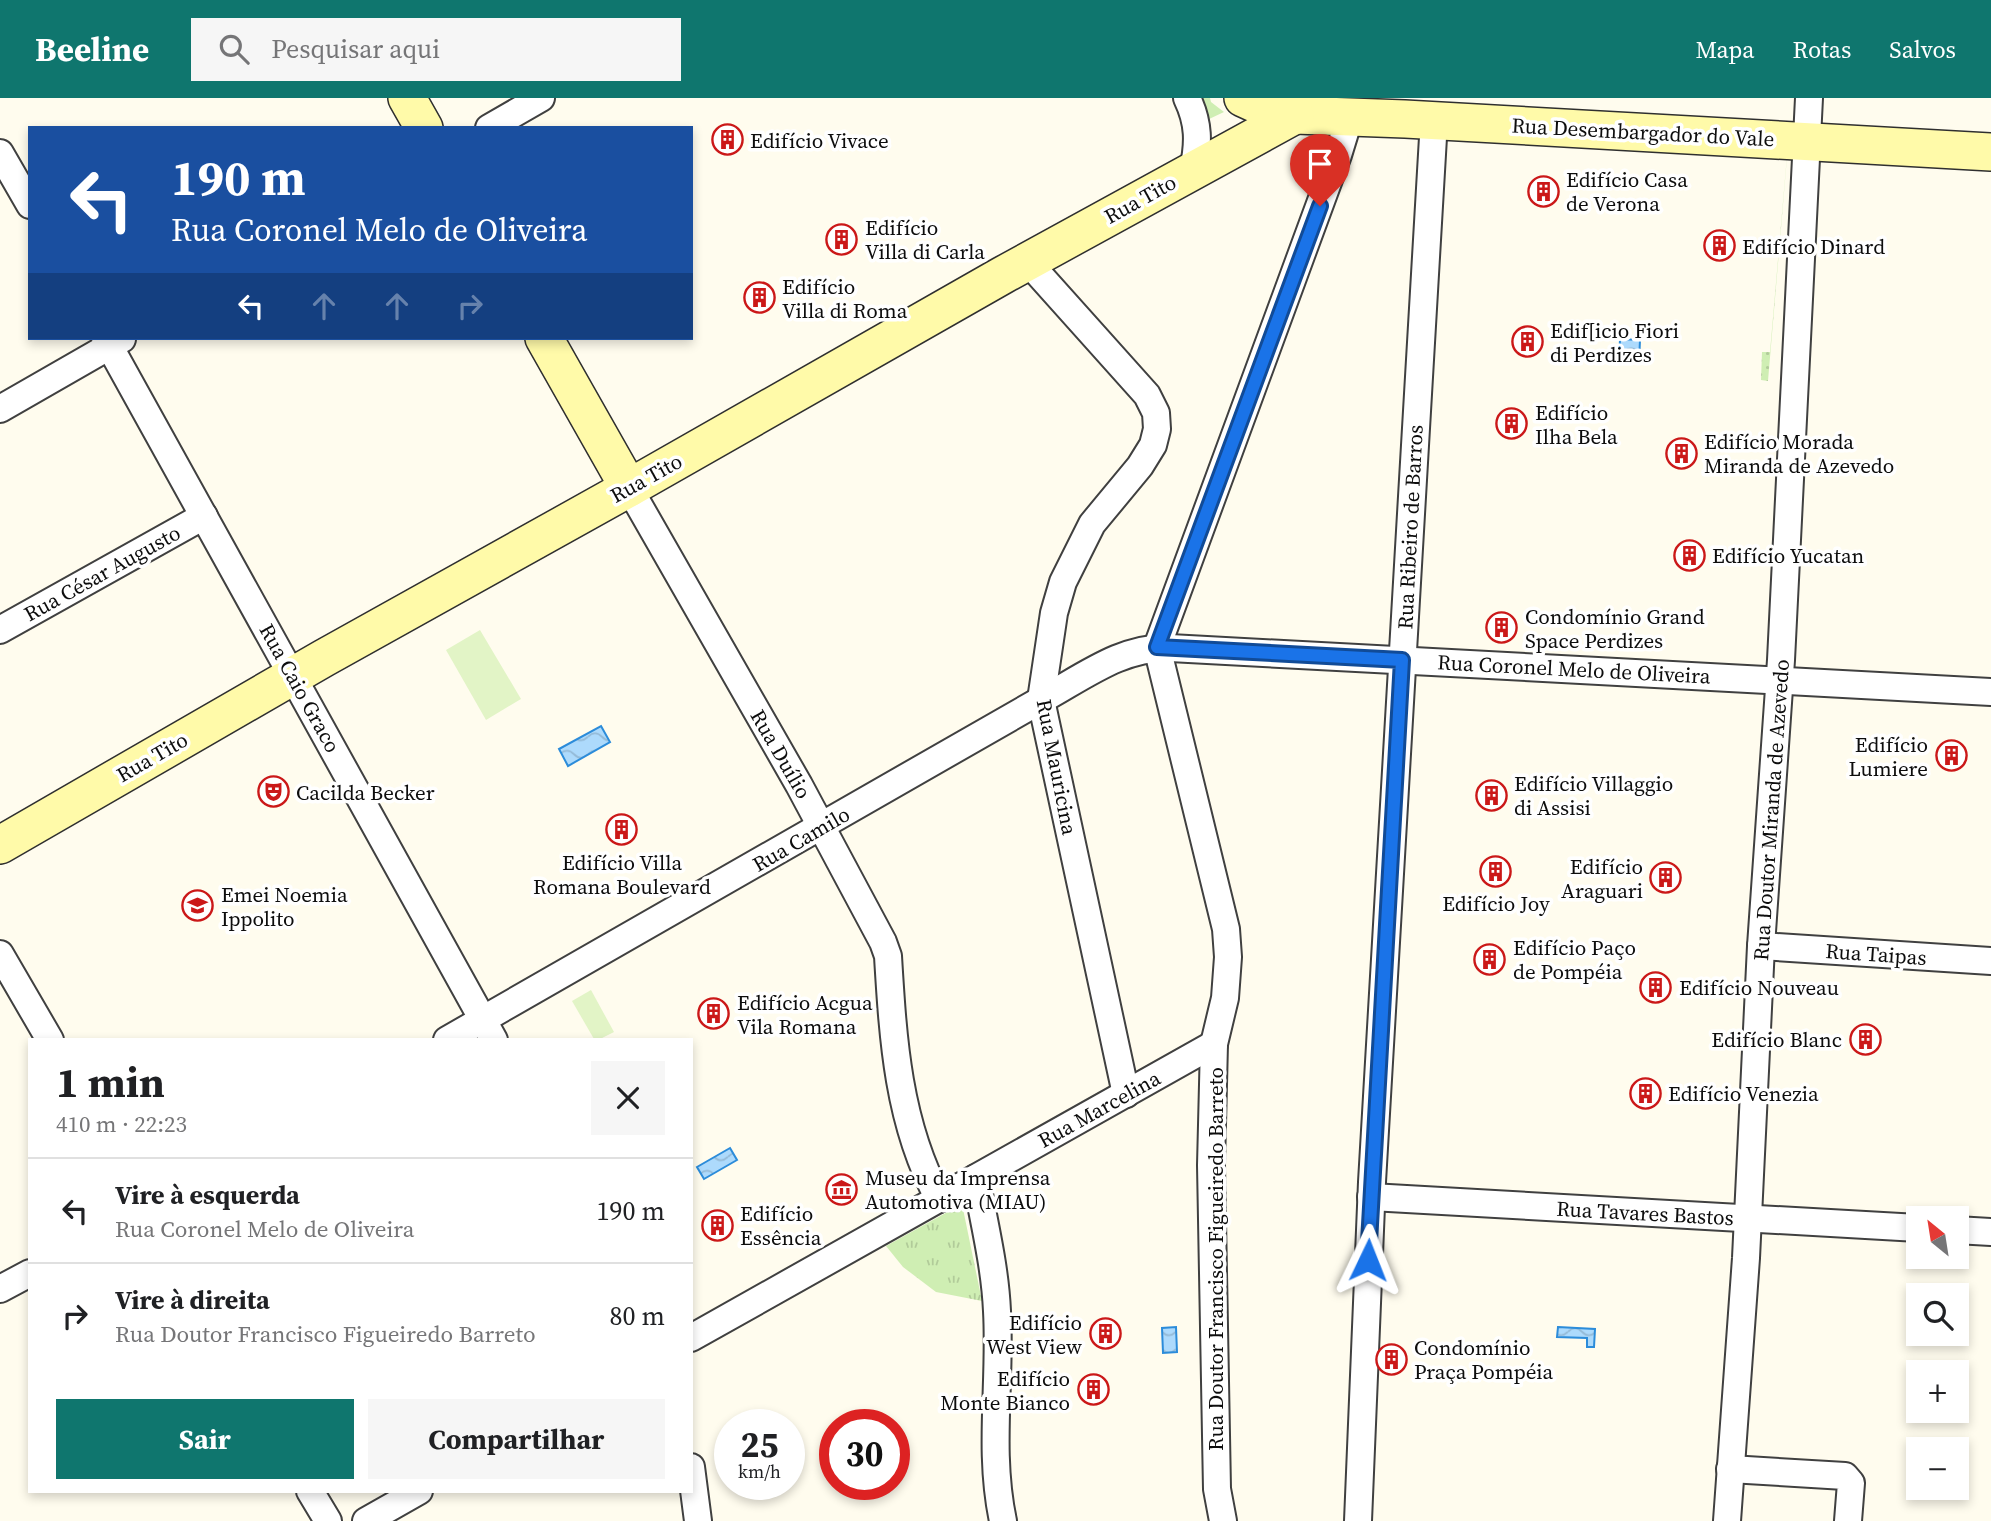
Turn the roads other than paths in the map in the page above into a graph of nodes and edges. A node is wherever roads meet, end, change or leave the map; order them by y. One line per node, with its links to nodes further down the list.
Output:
1 (407, 98): 9 (main road)
2 (541, 98): 10 (street)
3 (1186, 98): 14 (street)
4 (1243, 98): 6 (main road, Rua Desembargador do Vale)
5 (1809, 98): 11 (street, Rua Doutor Miranda de Azevedo)
6 (1294, 115): 7 (main road, Rua Desembargador do Vale); 14 (main road, Rua Tito)
7 (1350, 116): 8 (main road, Rua Desembargador do Vale); 23 (street)
8 (1434, 120): 11 (main road, Rua Desembargador do Vale); 24 (street, Rua Ribeiro de Barros)
9 (423, 126)
10 (492, 126)
11 (1806, 142): 12 (main road, Rua Desembargador do Vale); 26 (street, Rua Doutor Miranda de Azevedo)
12 (1991, 152)
13 (0, 153): 15 (street)
14 (1193, 170): 16 (main road, Rua Tito)
15 (28, 202)
16 (1027, 261): 20 (main road, Rua Tito); 28 (street, Rua Mauricina)
17 (545, 340): 20 (main road, Rua Duílio)
18 (113, 341): 19 (street); 21 (street, Rua Caio Graco)
19 (0, 409)
20 (629, 488): 25 (main road, Rua Tito); 29 (street, Rua Duílio)
21 (204, 516): 22 (street, Rua César Augusto); 25 (street, Rua Caio Graco)
22 (0, 630)
23 (1157, 647): 24 (street, Rua Coronel Melo de Oliveira); 28 (street, Rua Camilo); 37 (street, Rua Doutor Francisco Figueiredo Barreto)
24 (1402, 660): 26 (street, Rua Coronel Melo de Oliveira); 40 (street, Rua Ribeiro de Barros)
25 (293, 676): 30 (main road, Rua Tito); 34 (street, Rua Caio Graco)
26 (1779, 681): 27 (street, Rua Coronel Melo de Oliveira); 31 (street, Rua Doutor Miranda de Azevedo)
27 (1991, 692)
28 (1041, 700): 29 (street, Rua Camilo); 38 (street, Rua Mauricina)
29 (821, 828): 34 (street, Rua Camilo); 41 (street, Rua Duílio)
30 (0, 845)
31 (1761, 946): 33 (street, Rua Taipas); 42 (street, Rua Doutor Miranda de Azevedo)
32 (0, 954): 35 (street)
33 (1991, 961)
34 (488, 1030): 36 (street, Rua Camilo)
35 (49, 1038)
36 (455, 1038)
37 (1214, 1044): 38 (street, Rua Marcelina); 57 (street, Rua Doutor Francisco Figueiredo Barreto)
38 (1126, 1094): 39 (street, Rua Marcelina)
39 (976, 1178): 41 (street, Rua Marcelina); 56 (street)
40 (1371, 1197): 42 (street, Rua Tavares Bastos); 58 (street, Rua Ribeiro de Barros)
41 (939, 1199): 48 (street, Rua Marcelina)
42 (1748, 1219): 43 (street, Rua Tavares Bastos); 49 (street, Rua Doutor Miranda de Azevedo)
43 (1906, 1227)
44 (1969, 1231): 45 (street)
45 (1991, 1233)
46 (28, 1274): 47 (street)
47 (0, 1289)
48 (693, 1337)
49 (1730, 1469): 59 (street, Rua Doutor Miranda de Azevedo); 60 (street)
50 (693, 1482): 55 (street)
51 (311, 1493): 53 (street)
52 (415, 1493): 54 (street)
53 (328, 1521)
54 (366, 1521)
55 (698, 1521)
56 (1003, 1521)
57 (1223, 1521)
58 (1358, 1521)
59 (1727, 1521)
60 (1848, 1521)

